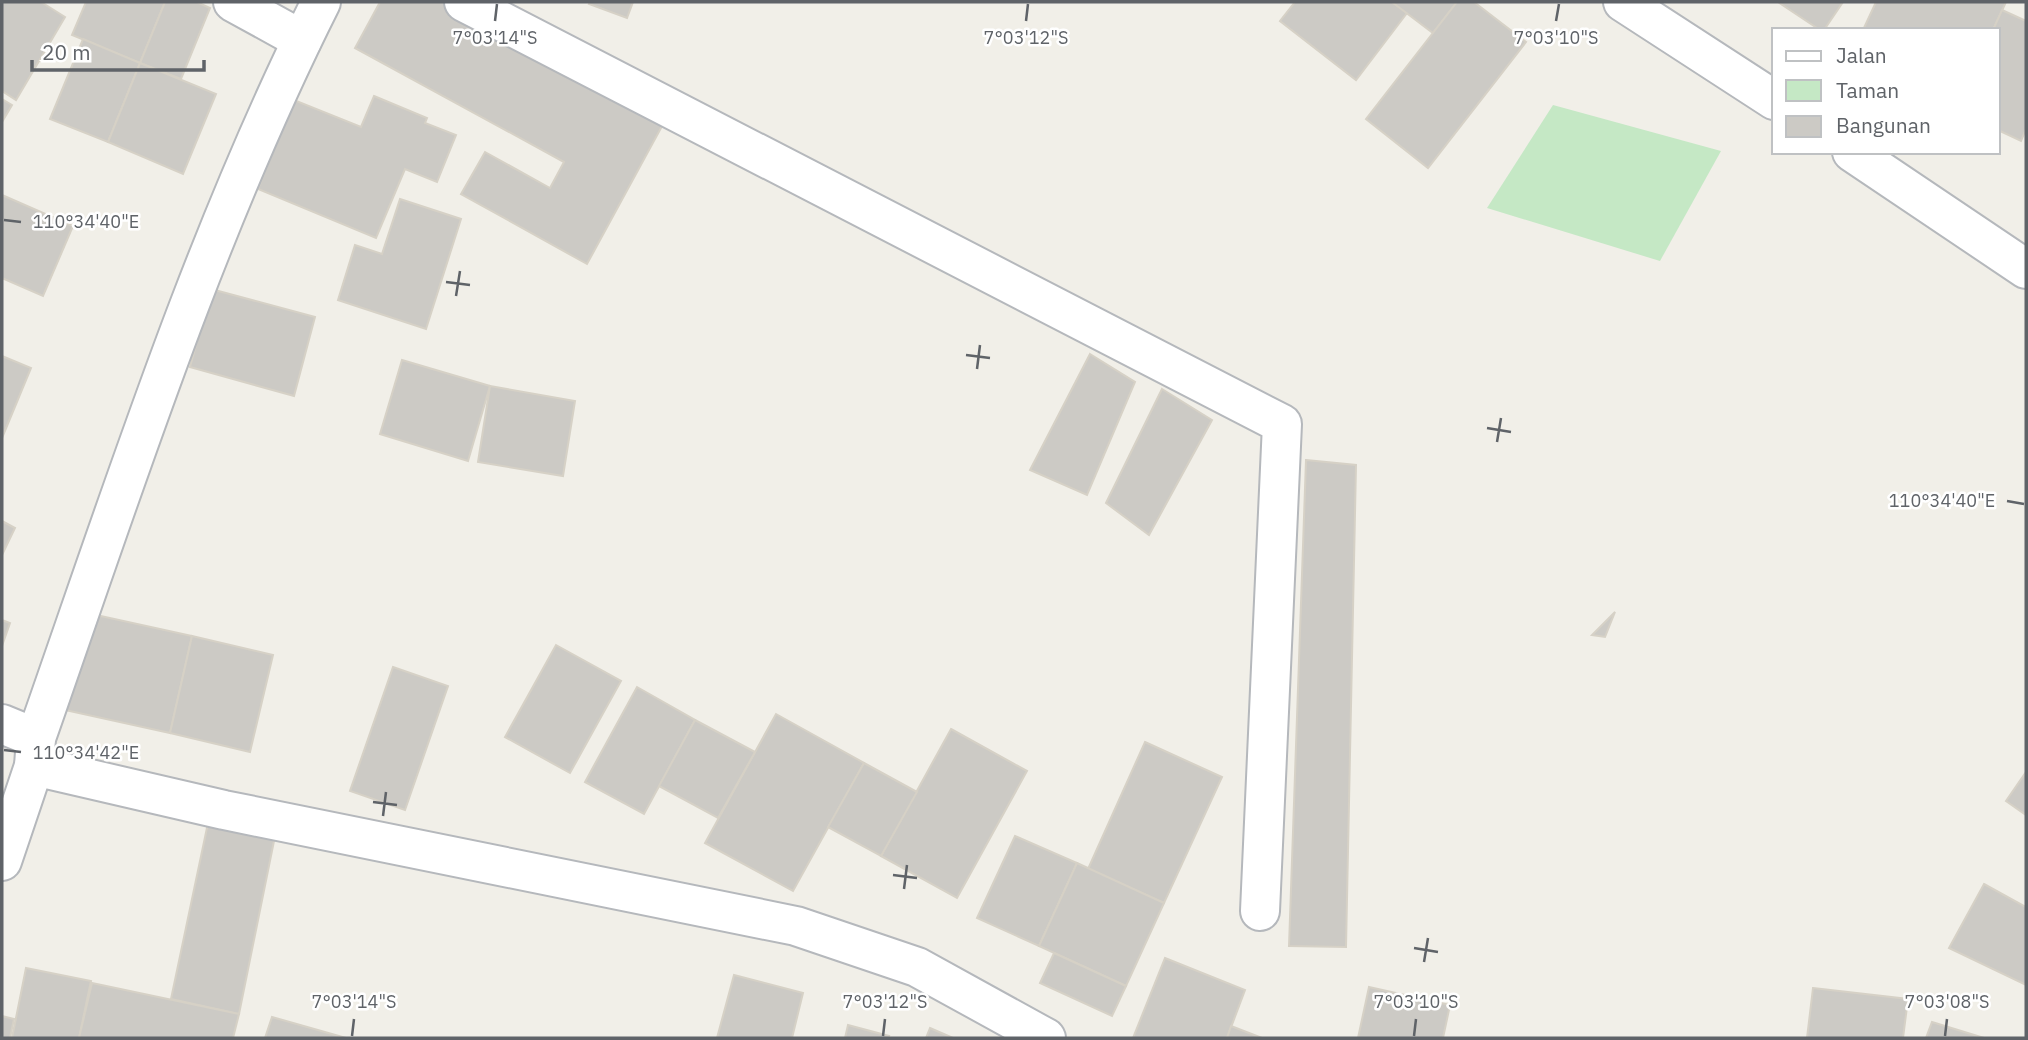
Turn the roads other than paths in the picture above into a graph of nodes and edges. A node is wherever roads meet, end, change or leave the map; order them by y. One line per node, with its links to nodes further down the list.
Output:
1 (233, 2): 5 (street)
2 (321, 2): 5 (street)
3 (464, 2): 12 (street)
4 (1623, 2): 6 (street)
5 (302, 40): 10 (street)
6 (1772, 99)
7 (1855, 154): 8 (street)
8 (2026, 269)
9 (2, 724): 10 (street)
10 (35, 752): 11 (street); 13 (street)
11 (2, 861)
12 (1260, 911)
13 (1046, 1038)

